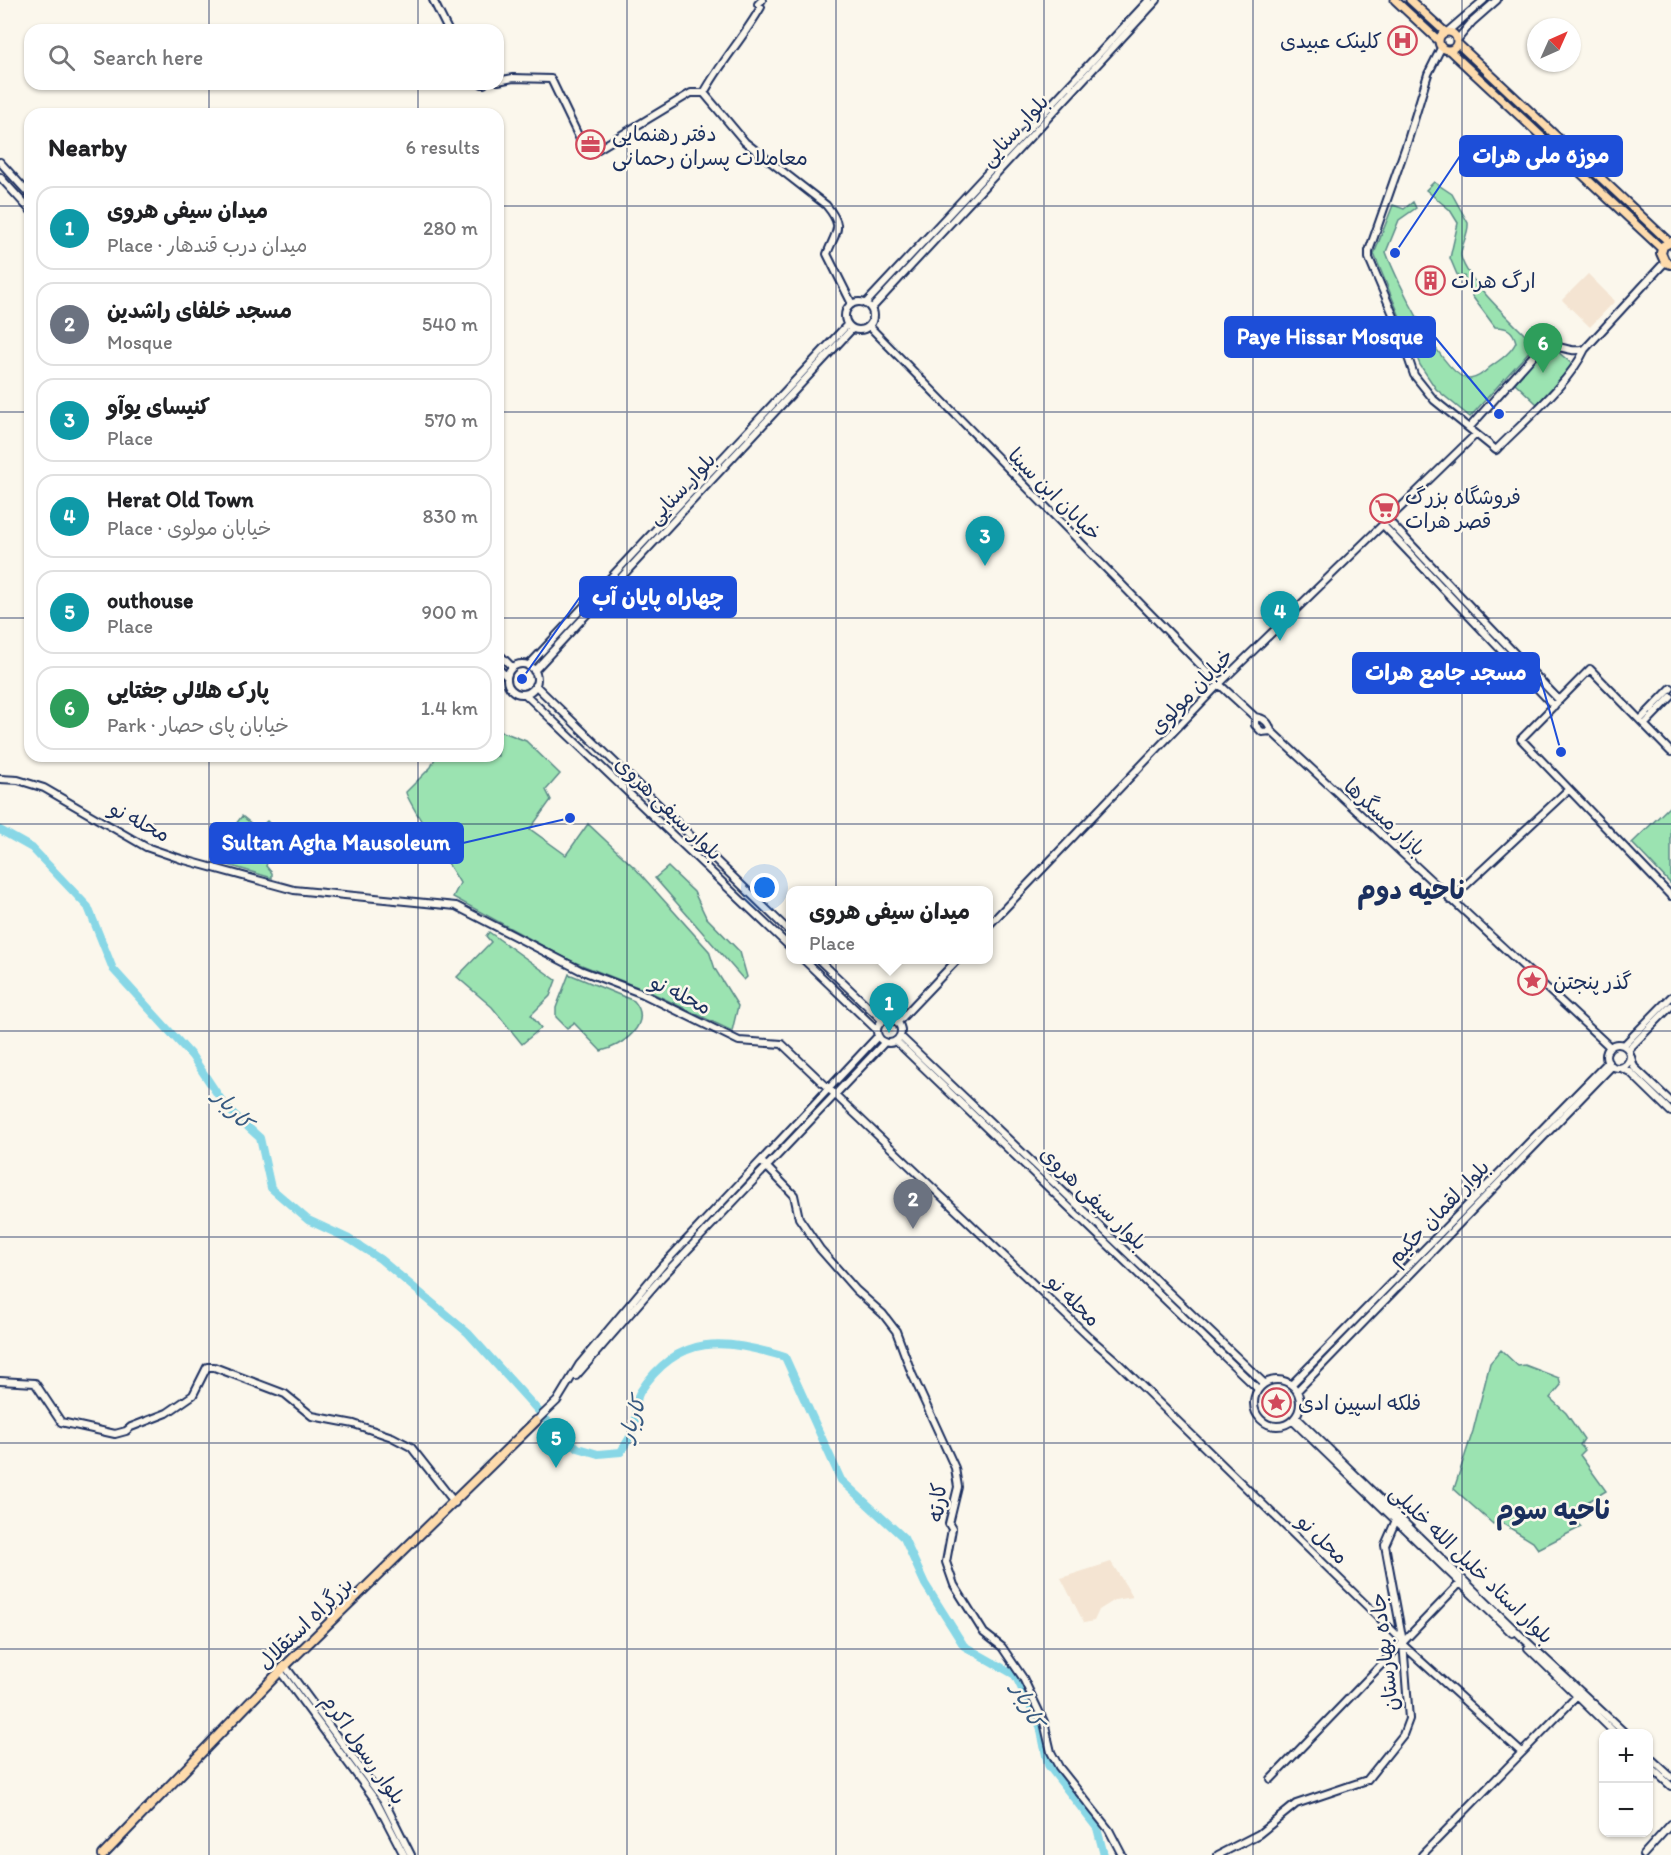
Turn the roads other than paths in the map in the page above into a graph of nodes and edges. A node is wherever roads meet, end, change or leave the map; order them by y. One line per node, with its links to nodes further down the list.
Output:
1 (433, 0): 9 (street)
2 (762, 0): 16 (street)
3 (1149, 0): 25 (street, بلوار سنایی)
4 (1157, 0): 25 (street, بلوار سنایی)
5 (1395, 0): 11 (main road)
6 (1410, 0): 10 (main road)
7 (1484, 0): 10 (street)
8 (1497, 0): 12 (street)
9 (445, 24)
10 (1446, 32): 11 (main road); 12 (main road)
11 (1438, 40): 13 (main road)
12 (1457, 42): 14 (main road); 21 (main road)
13 (1441, 48): 14 (main road); 31 (street)
14 (1450, 51): 22 (main road)
15 (504, 80): 16 (street)
16 (704, 93): 24 (street)
17 (0, 162): 19 (street)
18 (0, 177): 20 (street)
19 (24, 188)
20 (24, 203)
21 (1670, 242): 22 (highway)
22 (1662, 249): 23 (highway)
23 (1668, 263): 28 (street)
24 (852, 304): 25 (street); 27 (street)
25 (868, 306): 26 (street)
26 (869, 326): 27 (street); 40 (street, خیابان ابن سینا)
27 (850, 327): 35 (street, بلوار سنایی); 37 (street, بلوار سنایی)
28 (1585, 349): 29 (street); 30 (street)
29 (1572, 351): 30 (street); 31 (street)
30 (1581, 359): 32 (street)
31 (1469, 428): 32 (street)
32 (1476, 434): 33 (street, خیابان مولوی)
33 (1385, 523): 40 (street, خیابان مولوی); 45 (street); 46 (street)
34 (504, 659): 36 (street)
35 (528, 666): 36 (street); 37 (street)
36 (512, 667): 39 (street)
37 (534, 671): 41 (street)
38 (504, 674): 39 (street)
39 (507, 677): 43 (street)
40 (1219, 684): 54 (street, بازار مسگرها); 56 (street, خیابان مولوی)
41 (535, 685): 43 (street); 50 (street, بلوار سیفی هروی)
42 (1671, 688): 47 (street)
43 (525, 694): 52 (street, بلوار سیفی هروی)
44 (1671, 697): 47 (street)
45 (1559, 700): 46 (street); 47 (street)
46 (1554, 706): 51 (street)
47 (1643, 722): 48 (street)
48 (1671, 752)
49 (0, 779): 75 (street, محله نو)
50 (643, 789): 52 (street); 55 (street, بلوار سیفی هروی)
51 (1568, 790): 53 (street); 54 (street)
52 (635, 798): 57 (street, بلوار سیفی هروی)
53 (1671, 896)
54 (1450, 900): 70 (street, بازار مسگرها)
55 (772, 914): 57 (street); 58 (street, بلوار سیفی هروی)
56 (993, 921)
57 (765, 922): 59 (street, بلوار سیفی هروی)
58 (786, 928)
59 (786, 943)
60 (808, 964): 67 (street)
61 (823, 964): 65 (street)
62 (953, 964): 66 (street)
63 (1671, 997): 71 (street)
64 (1671, 1006): 71 (street)
65 (883, 1022): 66 (street); 67 (street)
66 (897, 1023): 68 (street)
67 (878, 1033): 69 (street); 75 (street)
68 (898, 1038): 69 (street); 81 (street, بلوار سیفی هروی); 83 (street, بلوار سیفی هروی)
69 (885, 1042): 76 (street)
70 (1610, 1047): 71 (street); 73 (street)
71 (1627, 1047): 72 (street)
72 (1631, 1057): 74 (street); 77 (street)
73 (1610, 1064): 74 (street); 82 (street, بلوار لقمان حکیم); 84 (street, بلوار لقمان حکیم)
74 (1621, 1068): 78 (street)
75 (829, 1088): 76 (street, محله نو); 79 (street)
76 (835, 1094): 79 (street); 87 (street, محله نو)
77 (1671, 1102)
78 (1671, 1112)
79 (763, 1164): 86 (street); 106 (street, کارته)
80 (0, 1381): 88 (street)
81 (1264, 1383): 82 (street); 83 (street)
82 (1292, 1384): 84 (street)
83 (1258, 1389): 85 (street)
84 (1299, 1390): 85 (street)
85 (1295, 1419): 89 (street, بلوار استاد خلیل الله خلیلی); 90 (street, بلوار استاد خلیل الله خلیلی)
86 (536, 1421): 88 (highway, بزرگراه استقلال)
87 (1221, 1463): 91 (street, محل نو)
88 (454, 1503): 92 (highway, بزرگراه استقلال)
89 (1396, 1521): 90 (street, بلوار استاد خلیل الله خلیلی); 91 (street, جاده بهارستان)
90 (1462, 1581): 91 (street); 93 (street, بلوار استاد خلیل الله خلیلی)
91 (1402, 1642): 96 (street, محل نو); 100 (street); 107 (street, جاده بهارستان)
92 (283, 1669): 103 (highway, بزرگراه استقلال); 104 (street, بلوار رسول اکرم); 105 (street, بلوار رسول اکرم)
93 (1579, 1693): 94 (street, بلوار استاد خلیل الله خلیلی); 95 (street, بلوار استاد خلیل الله خلیلی); 96 (street)
94 (1611, 1729)
95 (1620, 1729)
96 (1521, 1752): 108 (street)
97 (1653, 1761): 99 (street)
98 (1653, 1770): 101 (street)
99 (1671, 1777)
100 (1271, 1779)
101 (1671, 1786)
102 (1671, 1824): 109 (street)
103 (103, 1855)
104 (404, 1855)
105 (411, 1855)
106 (1122, 1855)
107 (1218, 1855)
108 (1422, 1855)
109 (1643, 1855)

